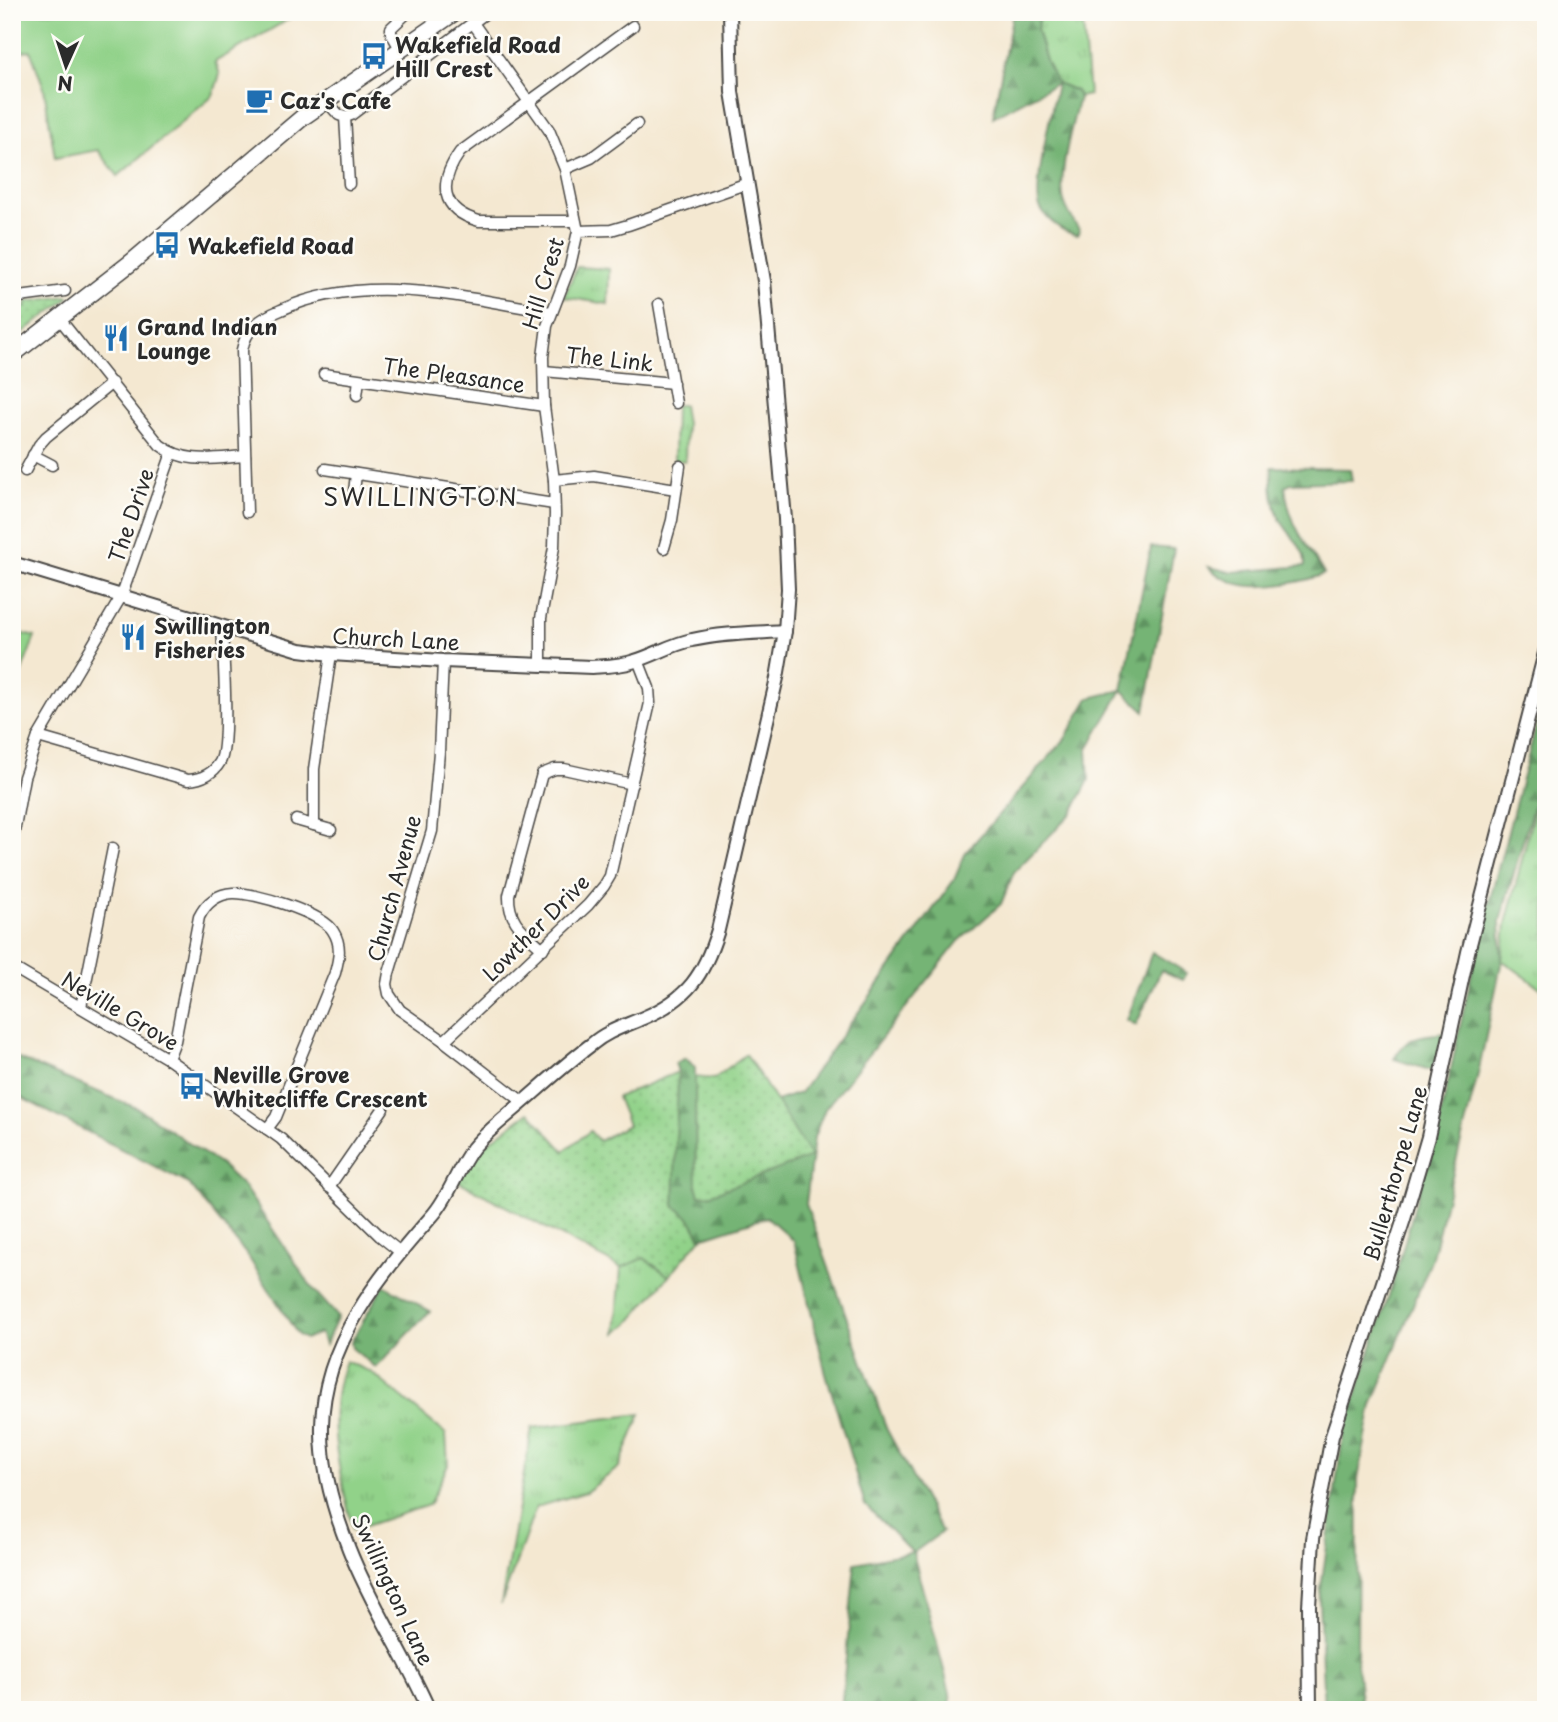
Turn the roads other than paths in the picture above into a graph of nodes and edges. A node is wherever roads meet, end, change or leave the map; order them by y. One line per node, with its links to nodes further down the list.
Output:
1 (408, 12): 7 (street)
2 (455, 12): 7 (main road)
3 (487, 12): 5 (street)
4 (730, 12): 13 (street, Swillington Lane)
5 (473, 23): 9 (street, Hill Crest); 10 (street)
6 (633, 26): 9 (street)
7 (401, 50): 8 (main road)
8 (327, 102): 10 (street); 20 (main road)
9 (528, 102): 12 (street, Hill Crest); 15 (street)
10 (345, 117): 14 (street)
11 (637, 124): 12 (street)
12 (565, 169): 15 (street, Hill Crest)
13 (748, 183): 15 (street); 47 (street, Swillington Lane)
14 (349, 184)
15 (576, 226): 19 (street, Hill Crest)
16 (65, 291): 17 (street)
17 (12, 298)
18 (659, 304): 26 (street, The Link)
19 (551, 312): 22 (street, Hill Crest); 32 (street)
20 (60, 318): 21 (main road); 25 (street, The Drive)
21 (12, 355)
22 (544, 371): 26 (street, The Link); 29 (street, Hill Crest)
23 (324, 374): 24 (street, The Pleasance)
24 (359, 380): 27 (street, The Pleasance); 29 (street, The Pleasance)
25 (112, 383): 30 (street, The Drive); 31 (street)
26 (673, 383): 28 (street, The Link)
27 (357, 395)
28 (676, 403)
29 (544, 406): 38 (street, Hill Crest)
30 (172, 453): 32 (street); 45 (street, The Drive)
31 (33, 455): 33 (street); 36 (street)
32 (245, 456): 42 (street)
33 (52, 465)
34 (680, 466): 39 (street)
35 (325, 470): 37 (street)
36 (25, 471)
37 (356, 474): 40 (street); 41 (street)
38 (554, 480): 39 (street); 41 (street, Hill Crest)
39 (676, 489): 43 (street)
40 (354, 492)
41 (554, 504): 52 (street, Hill Crest)
42 (247, 512)
43 (664, 548)
44 (12, 563): 45 (street, Church Lane)
45 (121, 597): 46 (street, Church Lane); 53 (street)
46 (222, 626): 49 (street, Church Lane); 53 (street)
47 (785, 631): 50 (street, Church Lane); 65 (street, Swillington Lane)
48 (1546, 649): 71 (street, Bullerthorpe Lane)
49 (331, 654): 51 (street, Church Lane); 56 (street)
50 (638, 660): 52 (street, Church Lane); 54 (street, Lowther Drive)
51 (443, 661): 52 (street, Church Lane); 63 (street, Church Avenue)
52 (541, 665)
53 (38, 737): 58 (street)
54 (632, 784): 60 (street, Lowther Drive); 60 (street)
55 (296, 820): 56 (street)
56 (314, 825): 57 (street)
57 (331, 830)
58 (12, 842)
59 (113, 848): 62 (street)
60 (543, 949): 63 (street, Lowther Drive)
61 (12, 967): 62 (street, Neville Grove)
62 (81, 1007): 64 (street, Neville Grove)
63 (444, 1041): 65 (street, Church Avenue)
64 (168, 1059): 67 (street, Neville Grove); 67 (street)
65 (523, 1102): 69 (street, Swillington Lane)
66 (383, 1109): 68 (street)
67 (267, 1129): 68 (street, Neville Grove)
68 (329, 1187): 69 (street, Neville Grove)
69 (399, 1251): 70 (street, Swillington Lane)
70 (429, 1710)
71 (1310, 1710)

